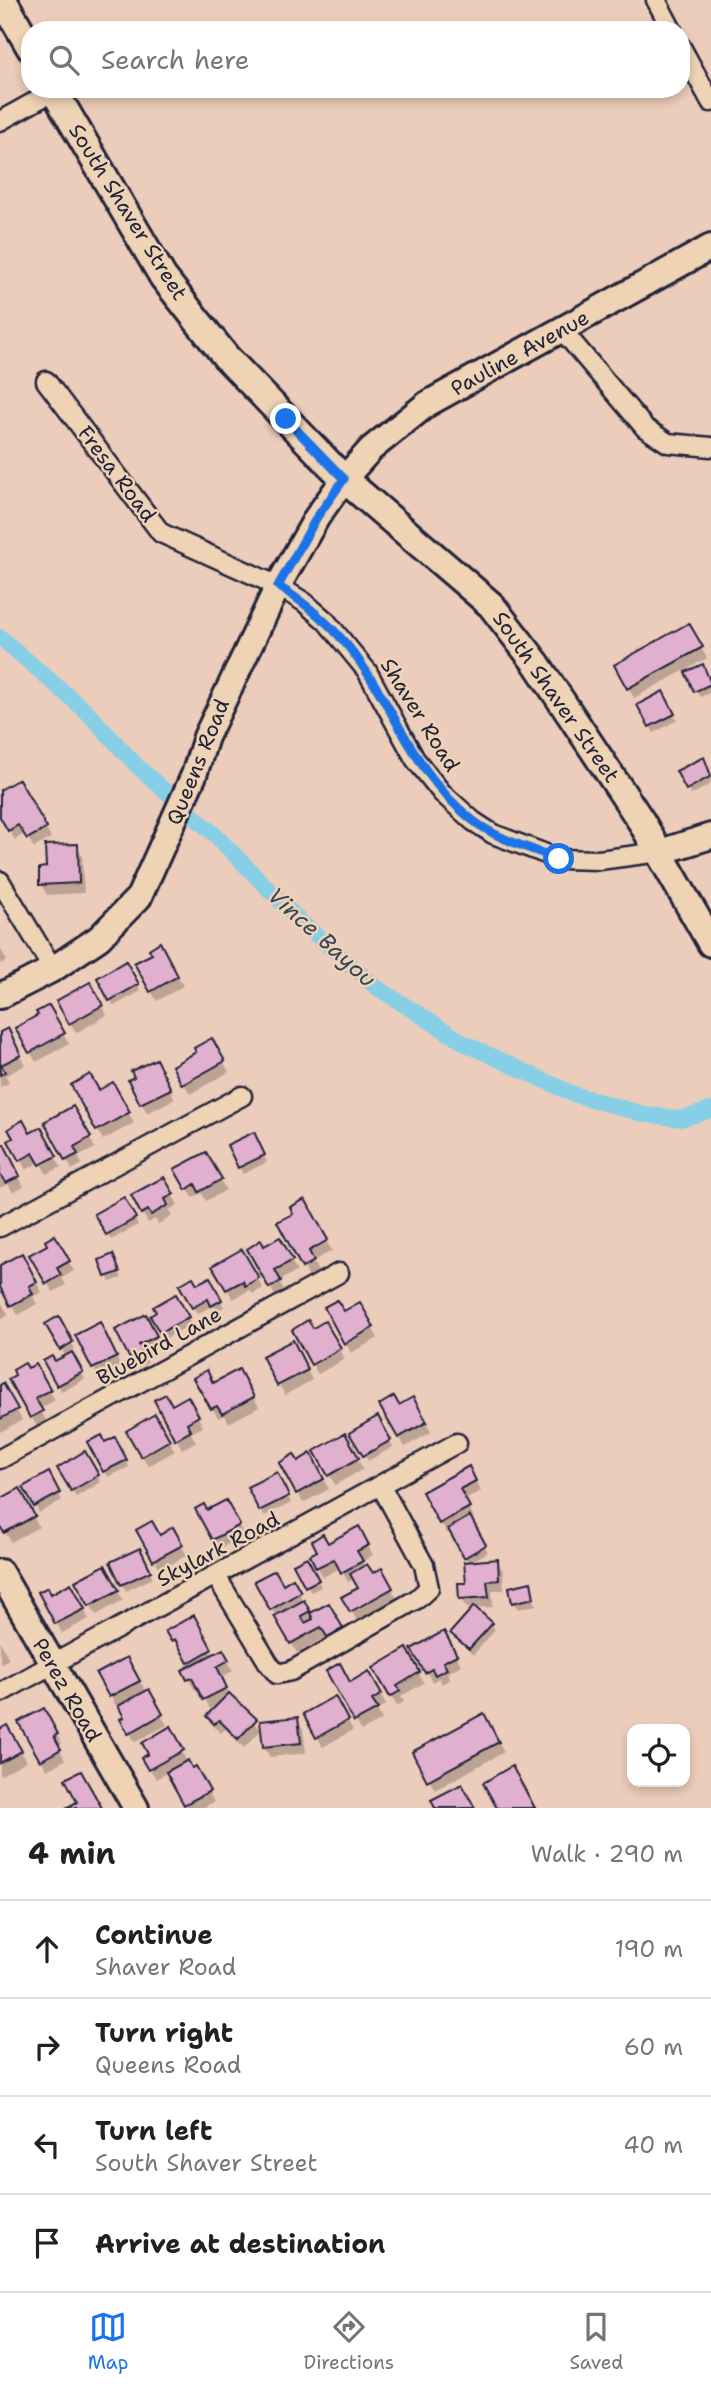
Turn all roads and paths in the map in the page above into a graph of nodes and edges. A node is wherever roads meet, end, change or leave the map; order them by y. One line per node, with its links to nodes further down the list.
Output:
1 (3, 0): 4 (main road)
2 (656, 0): 3 (street)
3 (667, 21)
4 (21, 31)
5 (690, 64): 8 (street)
6 (40, 98): 9 (street)
7 (59, 98): 14 (main road, South Shaver Street)
8 (711, 102)
9 (0, 121)
10 (711, 247): 11 (street, Pauline Avenue)
11 (562, 330): 13 (street); 14 (street, Pauline Avenue)
12 (46, 381): 15 (street, Fresa Road)
13 (711, 447)
14 (344, 479): 15 (street, Queens Road); 17 (main road, South Shaver Street)
15 (278, 586): 17 (street, Shaver Road); 20 (street, Queens Road)
16 (711, 836): 17 (street)
17 (660, 852): 19 (main road, South Shaver Street)
18 (0, 881): 20 (street)
19 (711, 943)
20 (53, 969): 21 (street, Queens Road)
21 (0, 996)
22 (242, 1096): 23 (street)
23 (0, 1227)
24 (339, 1273): 26 (street, Bluebird Lane)
25 (457, 1443): 27 (street, Skylark Road)
26 (0, 1459)
27 (381, 1486): 29 (street, Skylark Road); 29 (street)
28 (0, 1572): 30 (street, Perez Road)
29 (216, 1576): 30 (street, Skylark Road)
30 (52, 1664): 31 (street, Skylark Road); 32 (street, Perez Road)
31 (0, 1693)
32 (136, 1808)

